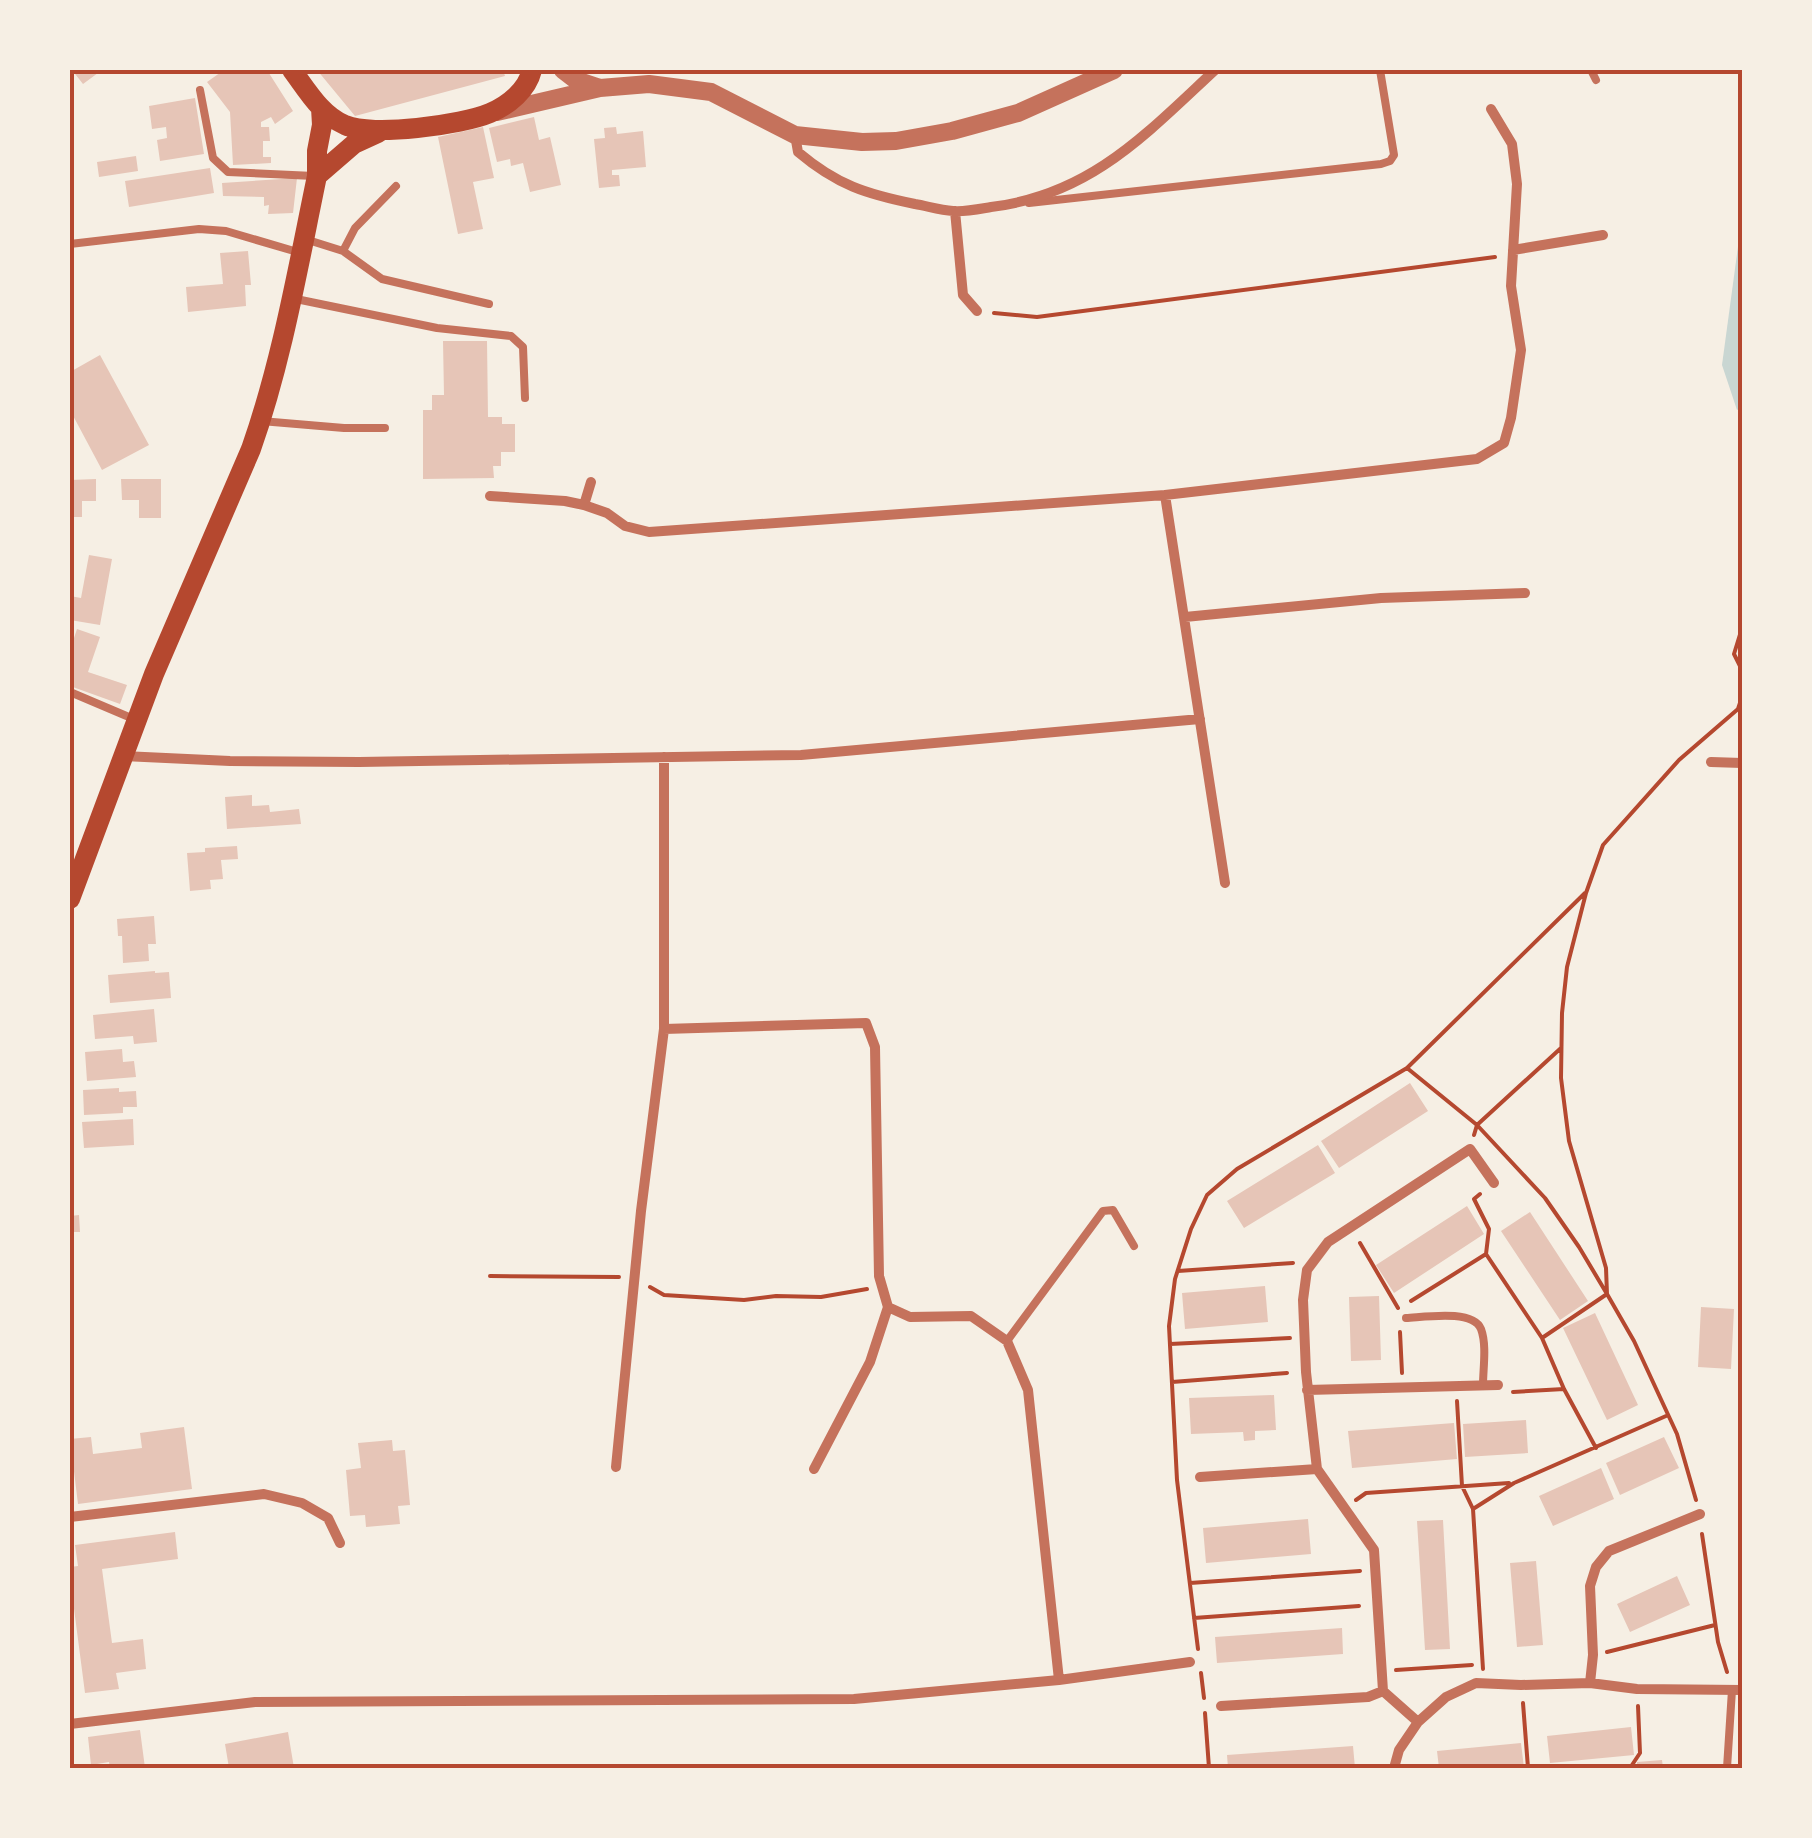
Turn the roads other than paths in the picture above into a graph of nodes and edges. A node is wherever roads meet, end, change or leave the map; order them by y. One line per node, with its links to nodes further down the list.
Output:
1 (292, 70): 12 (main road)
2 (532, 70): 14 (main road)
3 (562, 70): 10 (street)
4 (1114, 70): 8 (street)
5 (1215, 70): 19 (street)
6 (1380, 70): 19 (lane)
7 (1592, 70): 9 (lane)
8 (1078, 78): 16 (street)
9 (1596, 80)
10 (600, 88): 14 (street); 16 (street)
11 (200, 90): 17 (lane)
12 (321, 108): 15 (main road); 17 (main road)
13 (1491, 110): 24 (street)
14 (490, 113): 15 (main road)
15 (385, 131): 17 (main road)
16 (794, 135): 20 (street)
17 (317, 176): 23 (main road)
18 (396, 186): 25 (lane)
19 (1020, 204): 20 (street)
20 (955, 212): 28 (street)
21 (1603, 235): 24 (street)
22 (70, 244): 23 (lane)
23 (302, 246): 25 (lane); 26 (main road)
24 (1513, 250): 33 (street)
25 (344, 251): 27 (lane)
26 (292, 298): 29 (lane); 30 (main road)
27 (488, 304)
28 (977, 311)
29 (525, 398)
30 (261, 421): 31 (lane); 40 (main road)
31 (385, 428)
32 (591, 482): 35 (street)
33 (1166, 495): 35 (street); 37 (street)
34 (490, 496): 35 (street)
35 (584, 505)
36 (1525, 593): 37 (street)
37 (1185, 616): 39 (street)
38 (70, 692): 40 (lane)
39 (1200, 719): 42 (street); 45 (street)
40 (136, 720): 41 (main road)
41 (122, 756): 42 (street); 46 (main road)
42 (664, 757): 47 (street)
43 (1710, 762): 44 (street)
44 (1742, 764)
45 (1225, 883)
46 (70, 899)
47 (664, 1029): 50 (street); 56 (street)
48 (1494, 1183): 55 (street)
49 (1134, 1246): 52 (lane)
50 (888, 1307): 52 (street); 57 (street)
51 (1406, 1318): 53 (lane)
52 (1007, 1341): 64 (street)
53 (1483, 1385): 54 (street); 55 (street)
54 (1498, 1385)
55 (1307, 1390): 58 (street)
56 (616, 1467)
57 (814, 1470)
58 (1317, 1470): 59 (street); 66 (street)
59 (1200, 1477)
60 (1700, 1514): 65 (street)
61 (70, 1517): 62 (street)
62 (340, 1542)
63 (1190, 1662): 64 (street)
64 (1059, 1680): 70 (street)
65 (1590, 1683): 67 (street); 69 (street)
66 (1383, 1690): 68 (street); 69 (street)
67 (1737, 1690): 72 (lane)
68 (1221, 1706)
69 (1418, 1722): 71 (street)
70 (70, 1724)
71 (1394, 1768)
72 (1728, 1768)

